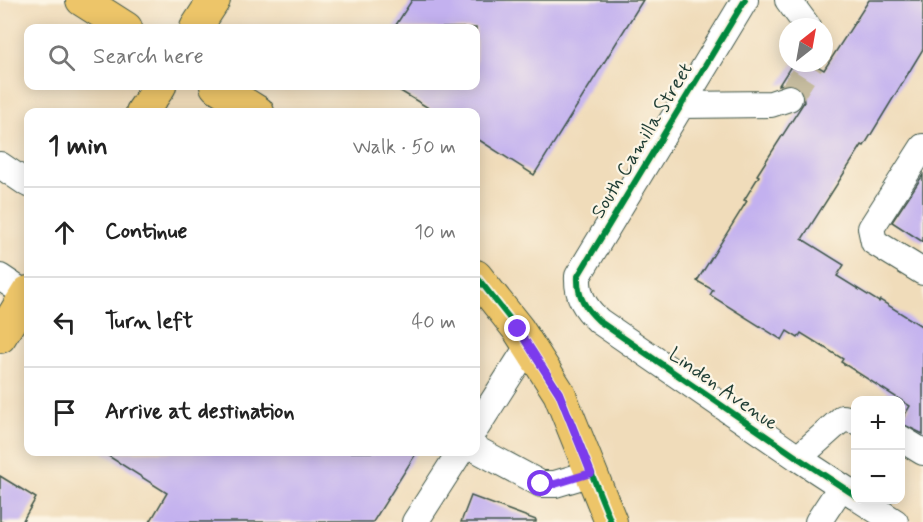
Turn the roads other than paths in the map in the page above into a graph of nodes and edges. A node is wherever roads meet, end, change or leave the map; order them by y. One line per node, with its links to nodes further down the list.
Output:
1 (82, 0): 6 (main road)
2 (214, 0): 7 (main road)
3 (745, 0): 11 (street, South Camilla Street)
4 (788, 0): 5 (street)
5 (801, 18)
6 (120, 24)
7 (199, 24)
8 (157, 90): 12 (main road)
9 (222, 90): 13 (main road)
10 (789, 98): 11 (street)
11 (681, 105): 22 (street, South Camilla Street)
12 (145, 108)
13 (252, 108)
14 (923, 147): 17 (street)
15 (0, 165): 16 (street)
16 (24, 181)
17 (923, 272)
18 (0, 277): 20 (street)
19 (480, 281): 24 (main road)
20 (24, 291)
21 (24, 299): 23 (main road)
22 (581, 299): 31 (street, Linden Avenue)
23 (0, 337)
24 (529, 345): 26 (street); 32 (main road)
25 (851, 420): 31 (street)
26 (480, 422)
27 (905, 441): 29 (street)
28 (480, 451): 32 (street)
29 (923, 452)
30 (457, 456): 36 (street)
31 (798, 459): 33 (street, Linden Avenue)
32 (591, 473): 37 (main road)
33 (851, 493)
34 (851, 496): 38 (street)
35 (868, 504): 39 (street, Linden Avenue)
36 (415, 522)
37 (611, 522)
38 (818, 522)
39 (896, 522)

